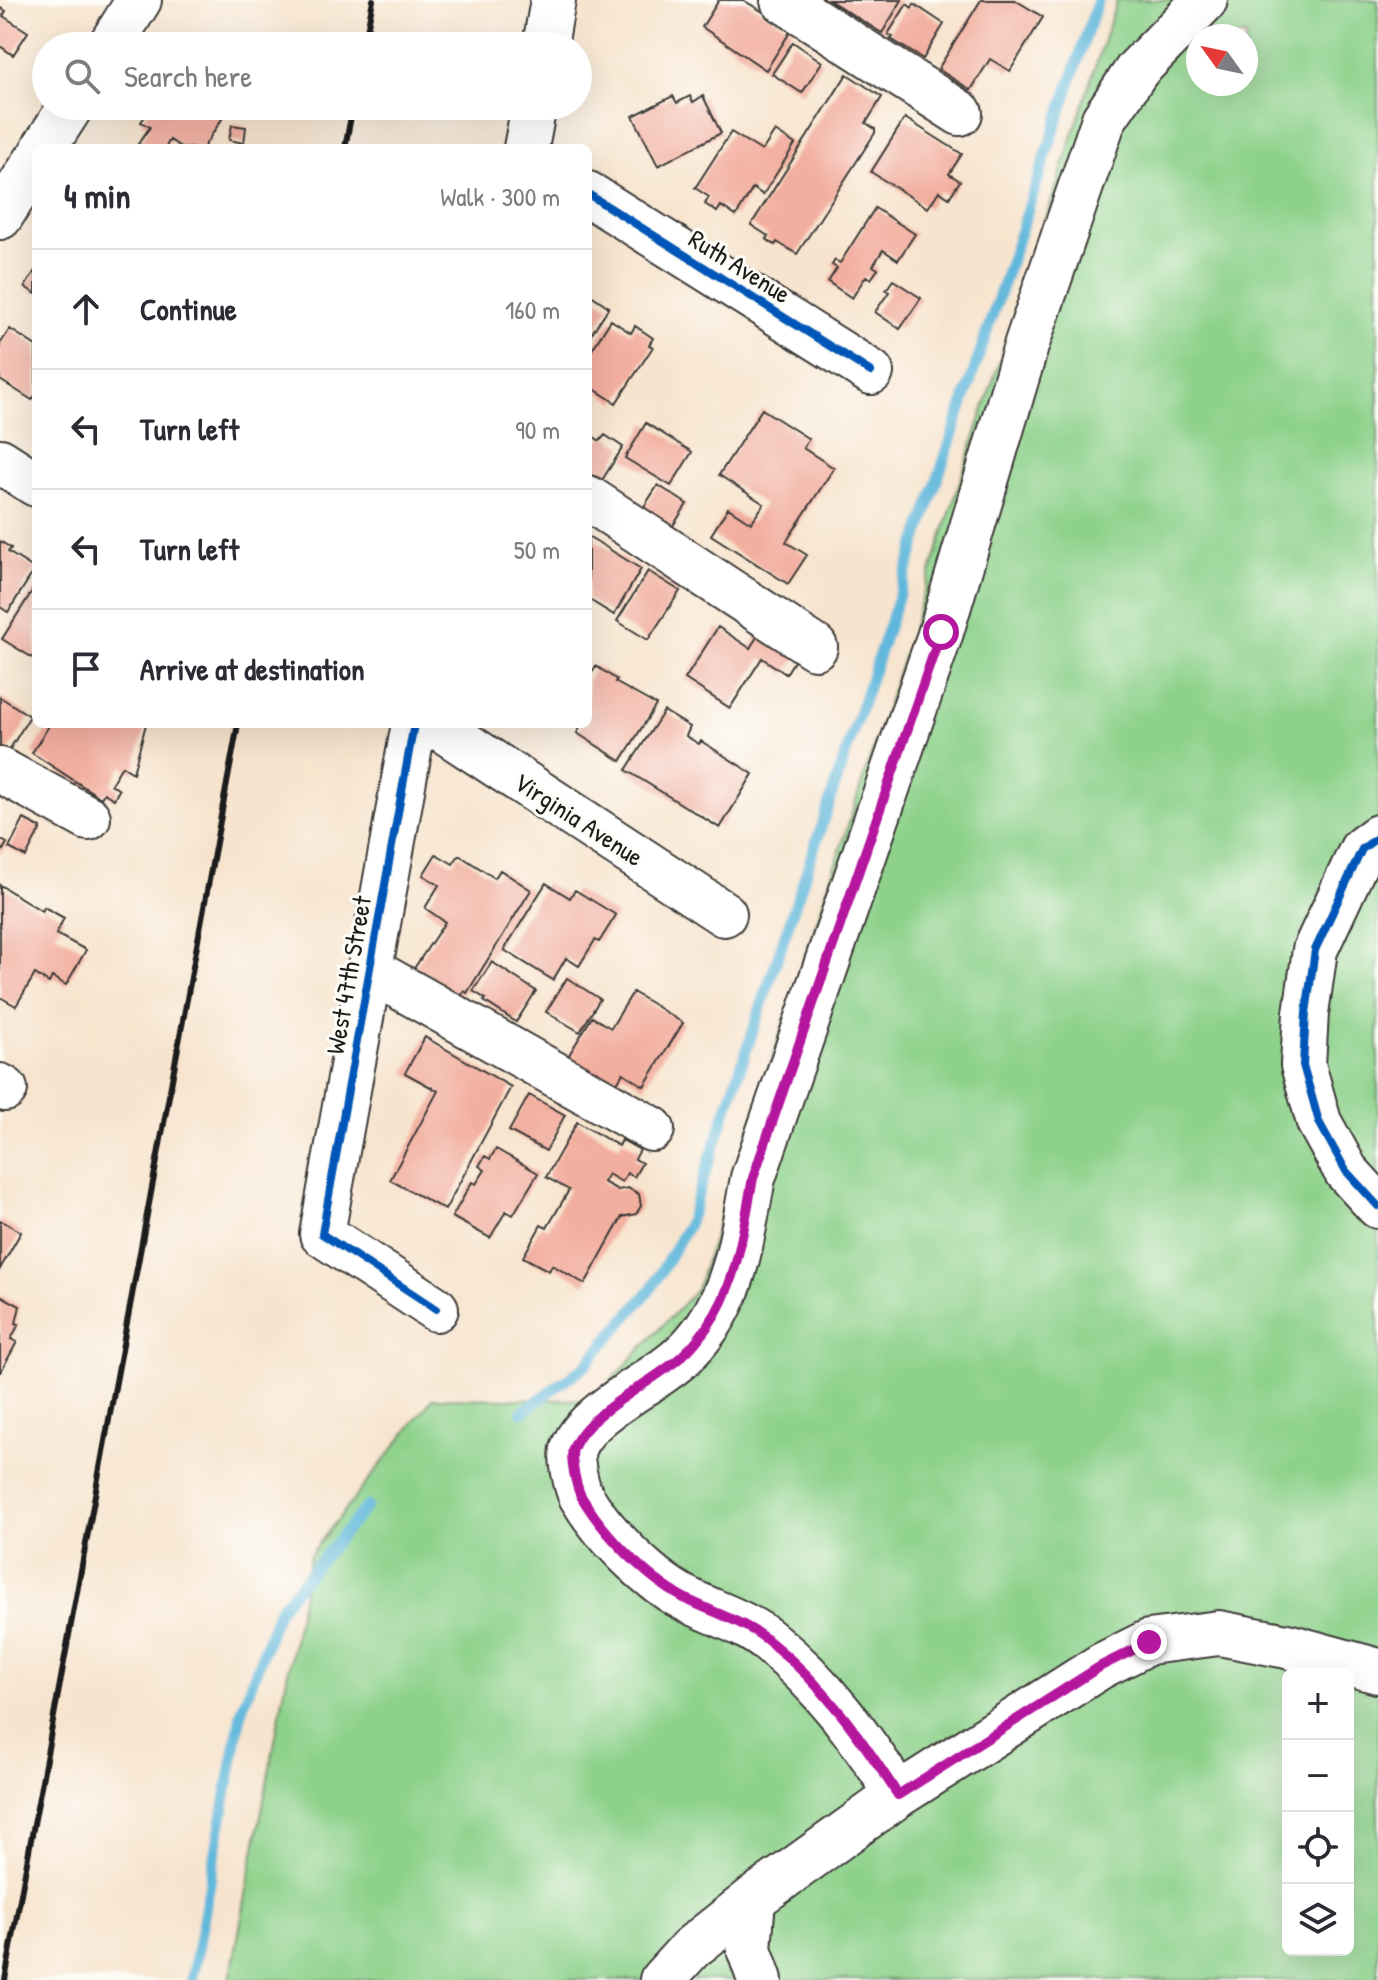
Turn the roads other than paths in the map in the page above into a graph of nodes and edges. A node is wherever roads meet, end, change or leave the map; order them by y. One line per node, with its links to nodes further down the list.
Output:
1 (139, 0): 5 (street)
2 (553, 0): 6 (street)
3 (783, 0): 7 (street)
4 (1205, 0): 31 (street)
5 (119, 32)
6 (547, 32)
7 (960, 113)
8 (62, 120): 10 (street)
9 (531, 120): 11 (street)
10 (47, 144)
11 (527, 144)
12 (32, 167): 14 (street)
13 (592, 197): 15 (street, Ruth Avenue)
14 (0, 217)
15 (871, 372)
16 (0, 461): 17 (street)
17 (32, 481)
18 (592, 501): 19 (street)
19 (815, 647)
20 (413, 728): 26 (street, West 47th Street)
21 (440, 728): 25 (street, Virginia Avenue)
22 (0, 770): 23 (street)
23 (88, 818)
24 (1378, 837): 28 (street)
25 (724, 914)
26 (370, 970): 27 (street); 29 (street, West 47th Street)
27 (652, 1129)
28 (1378, 1206)
29 (436, 1309)
30 (1378, 1671): 31 (street)
31 (898, 1795): 32 (street)
32 (753, 1899): 33 (street); 34 (street)
33 (662, 1980)
34 (760, 1980)

